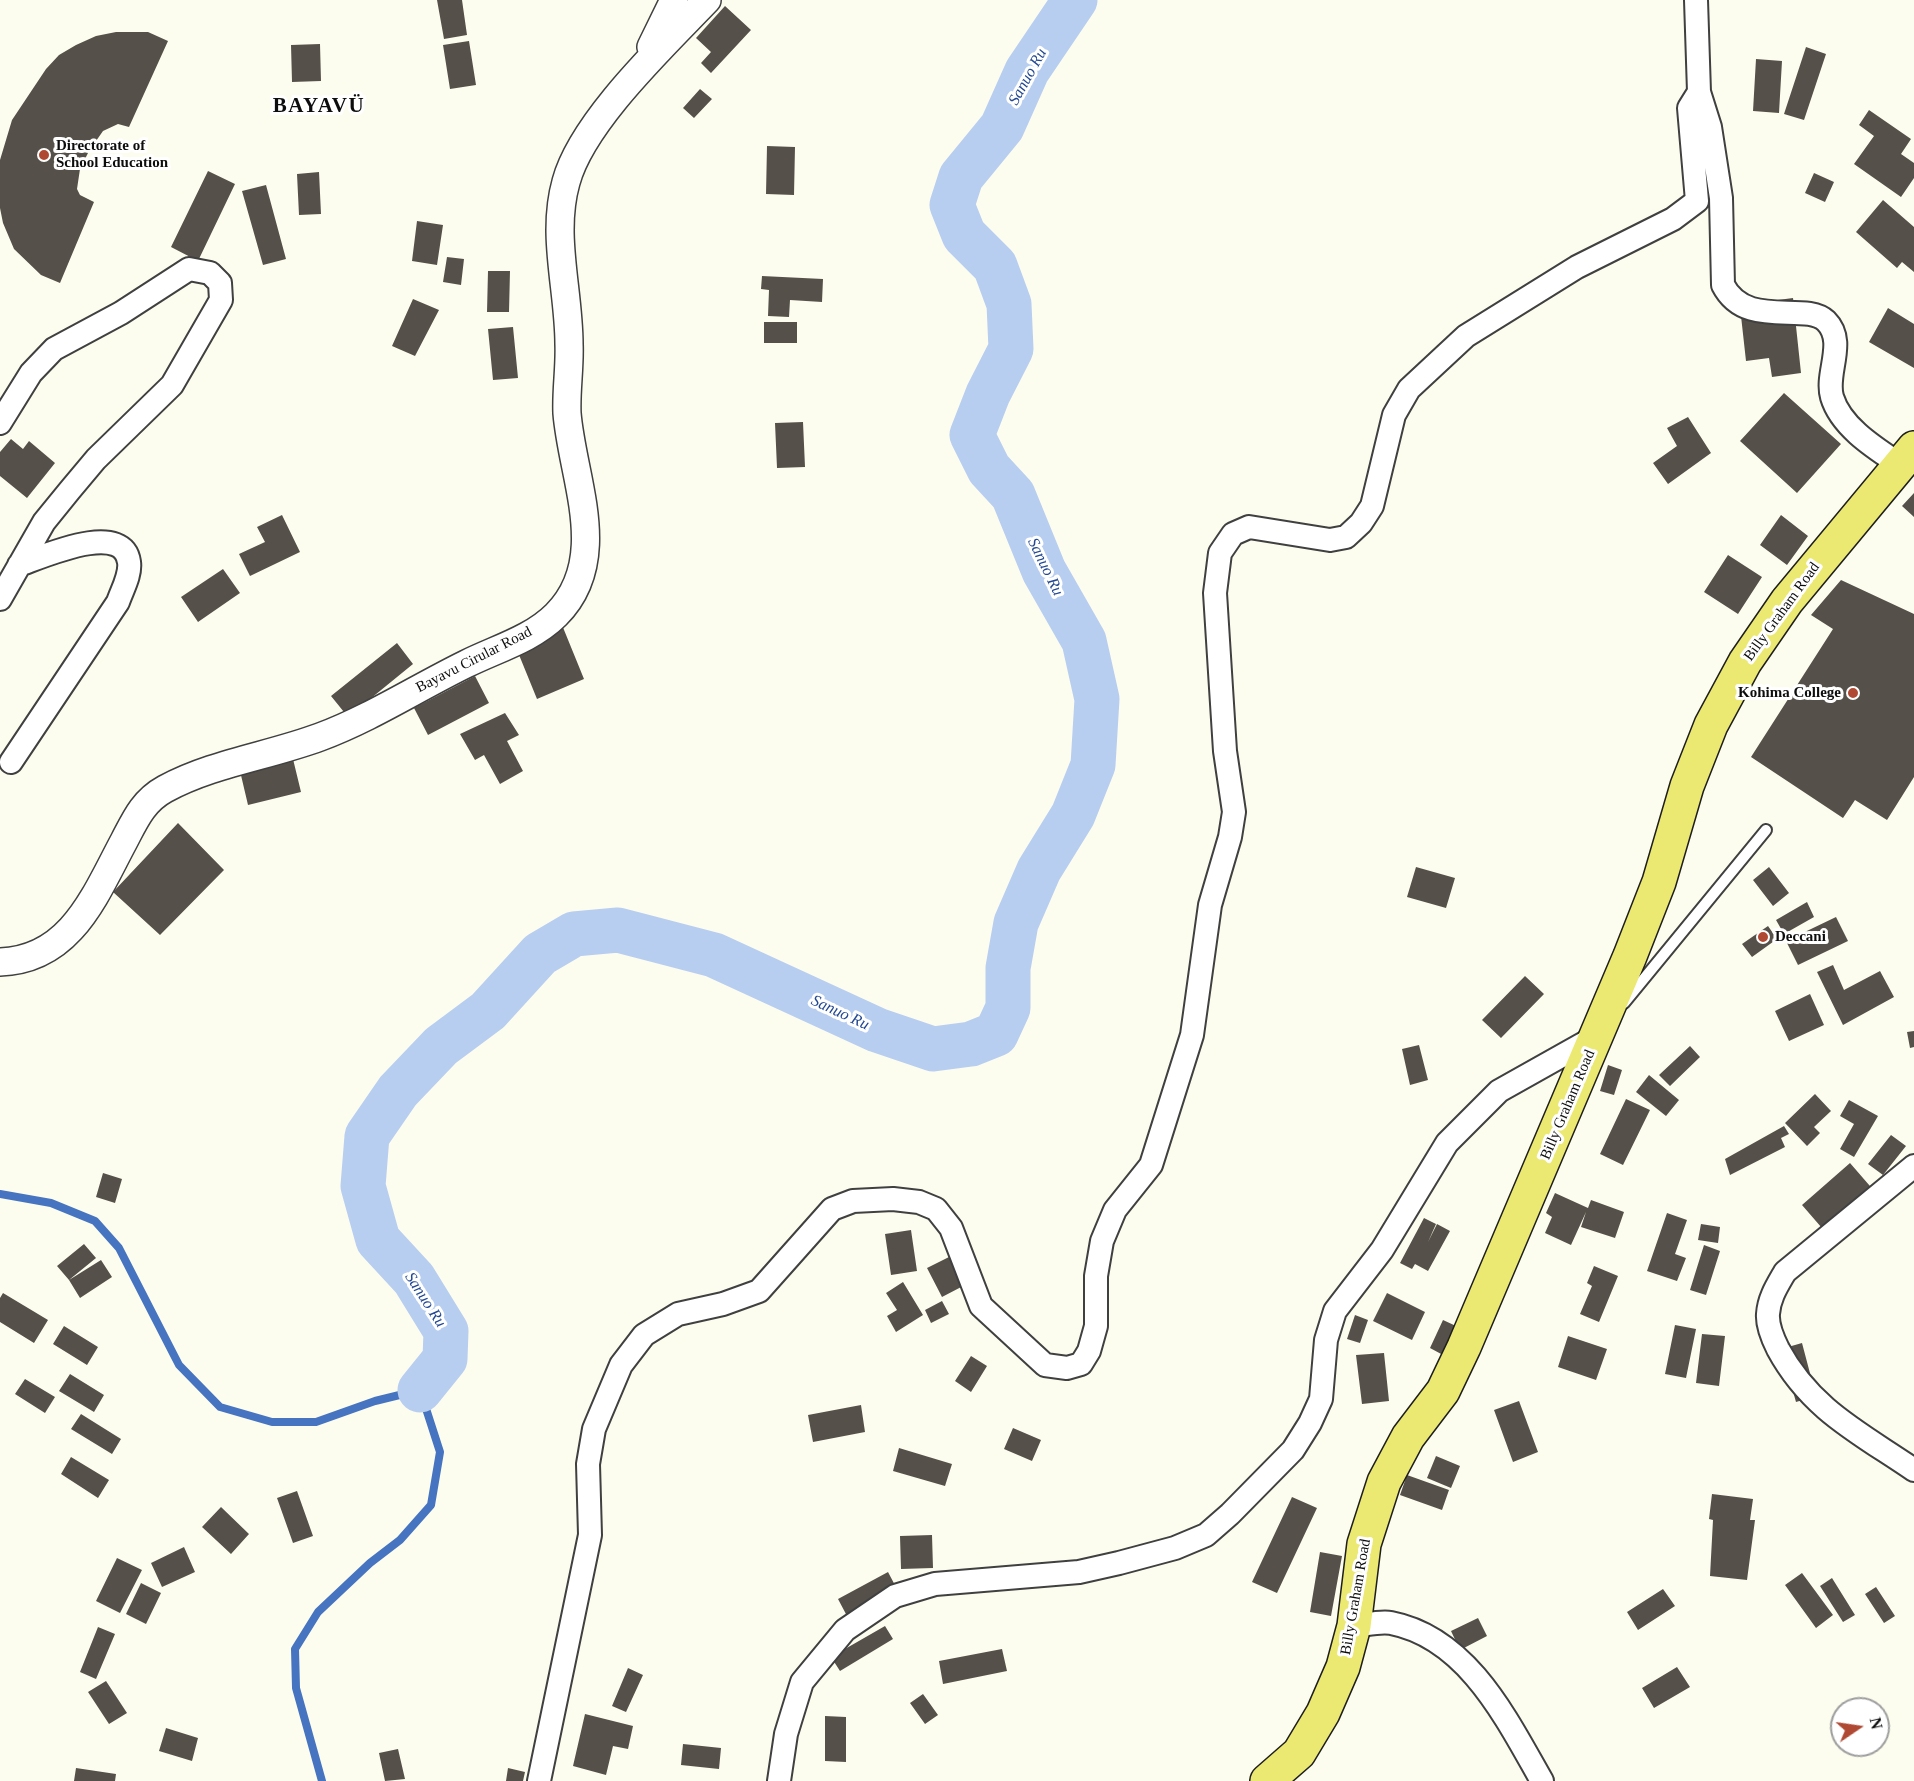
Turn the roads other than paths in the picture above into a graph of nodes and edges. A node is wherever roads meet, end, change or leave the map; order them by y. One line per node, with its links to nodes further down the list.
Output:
1 (675, 0): 4 (street)
2 (707, 0): 4 (street, Bayavu Cirular Road)
3 (1696, 0): 5 (street)
4 (640, 70): 12 (street, Bayavu Cirular Road)
5 (1699, 92): 7 (street); 17 (street)
6 (0, 423): 8 (street)
7 (1907, 456): 13 (main road, Billy Graham Road)
8 (19, 565): 9 (street); 10 (street)
9 (0, 599)
10 (11, 762)
11 (1766, 830): 13 (lane)
12 (0, 962)
13 (1597, 1036): 16 (main road, Billy Graham Road); 18 (street)
14 (1914, 1166): 15 (street)
15 (1914, 1470)
16 (1354, 1626): 19 (main road, Billy Graham Road); 20 (street)
17 (538, 1781)
18 (779, 1781)
19 (1267, 1781)
20 (1542, 1781)

